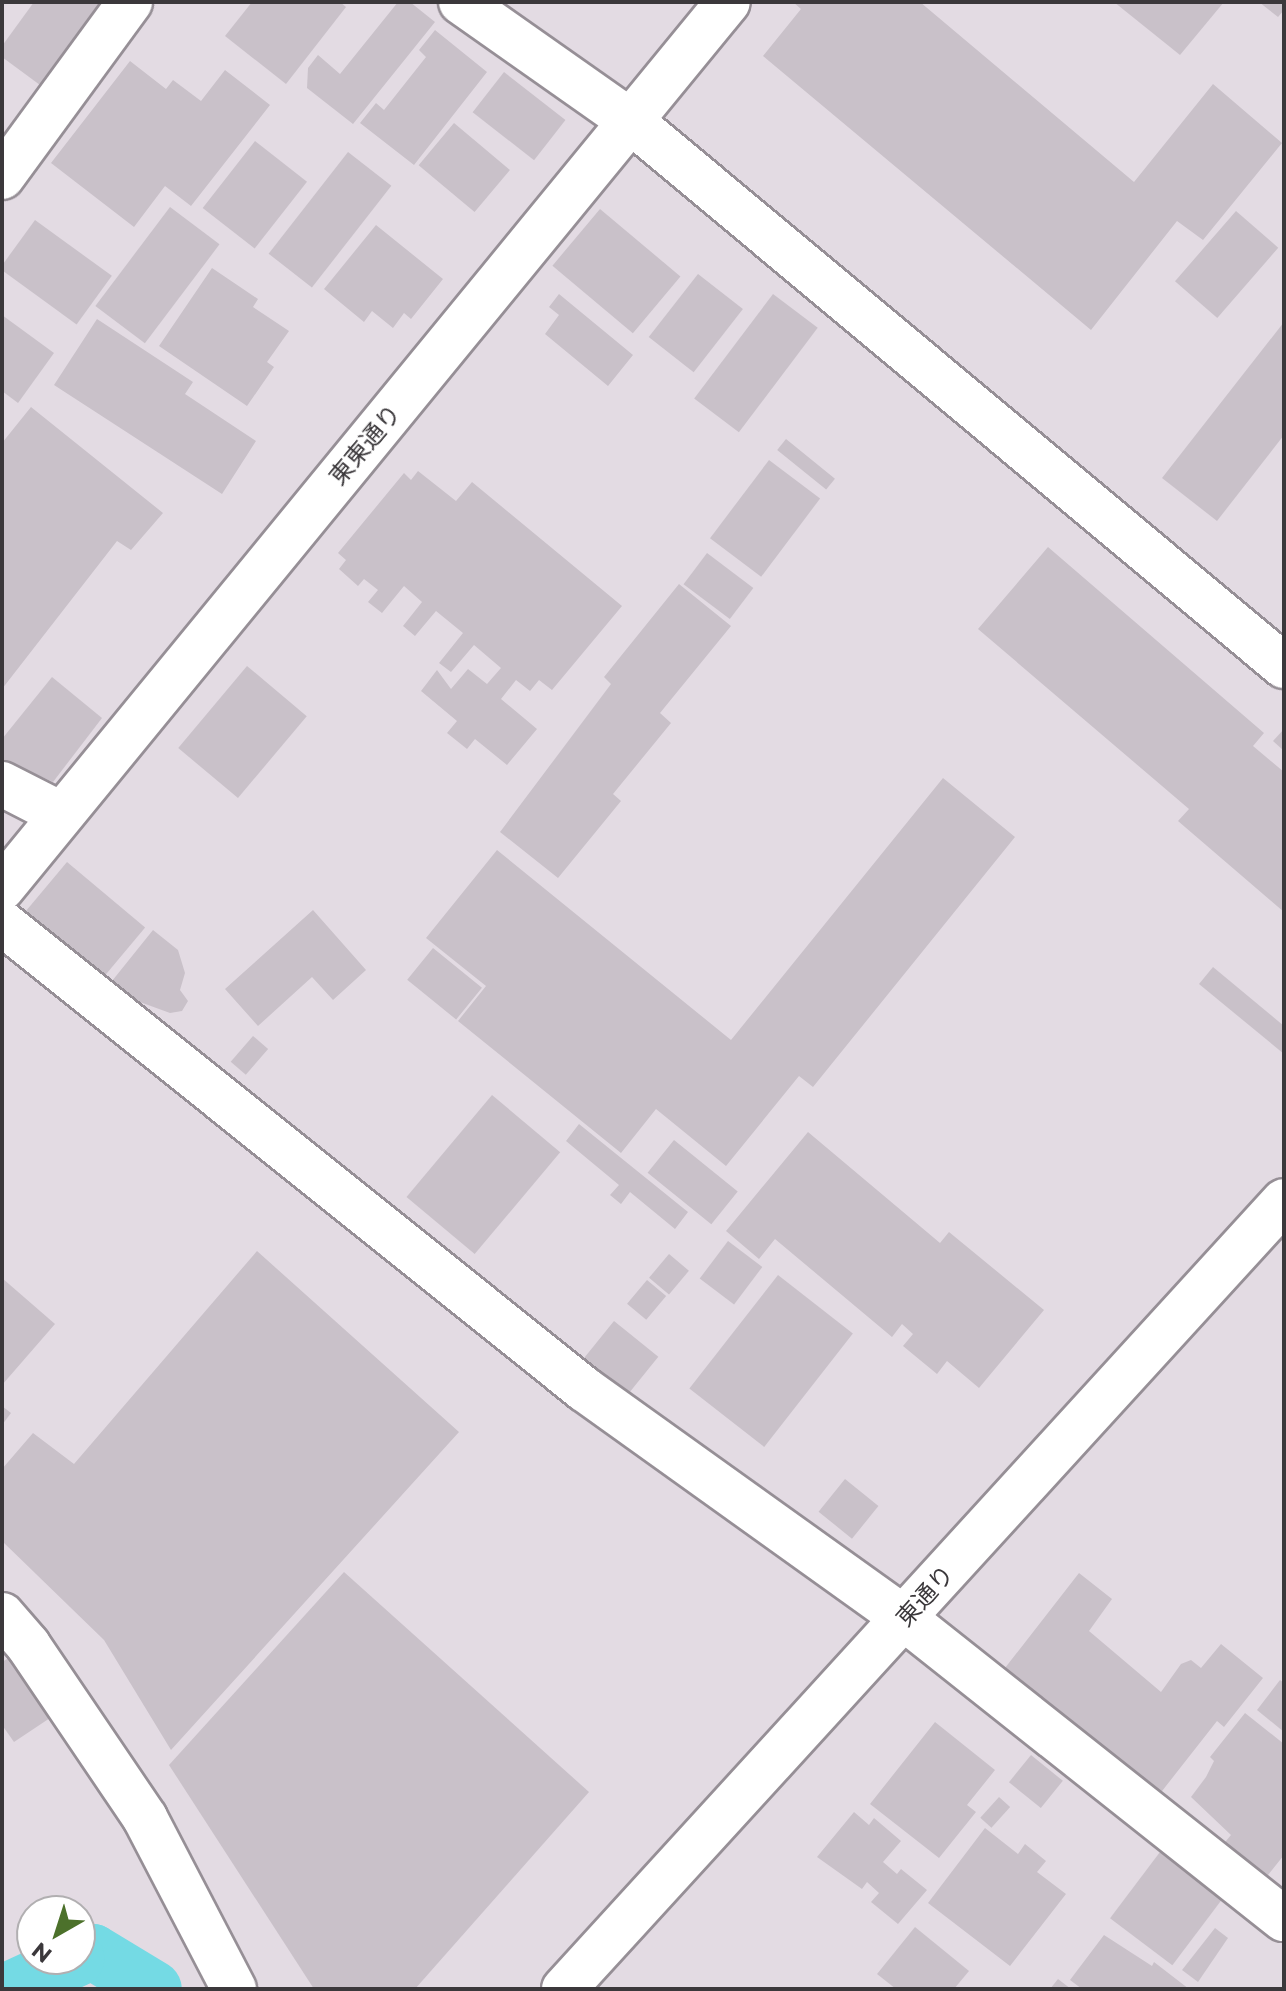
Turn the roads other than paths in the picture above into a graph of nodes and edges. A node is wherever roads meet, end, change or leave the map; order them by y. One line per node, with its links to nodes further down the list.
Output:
1 (130, 2): 5 (street)
2 (461, 2): 4 (street)
3 (728, 2): 4 (street, 東東通り)
4 (633, 123): 6 (street); 8 (street, 東東通り)
5 (2, 177)
6 (1284, 666)
7 (2, 784): 8 (street)
8 (59, 813): 9 (street, 東東通り)
9 (2, 888)
10 (2, 923): 13 (street)
11 (1284, 1201): 13 (street, 東通り)
12 (2, 1615): 15 (street)
13 (905, 1619): 14 (street); 16 (street, 東通り)
14 (1284, 1919)
15 (234, 1989)
16 (564, 1989)

